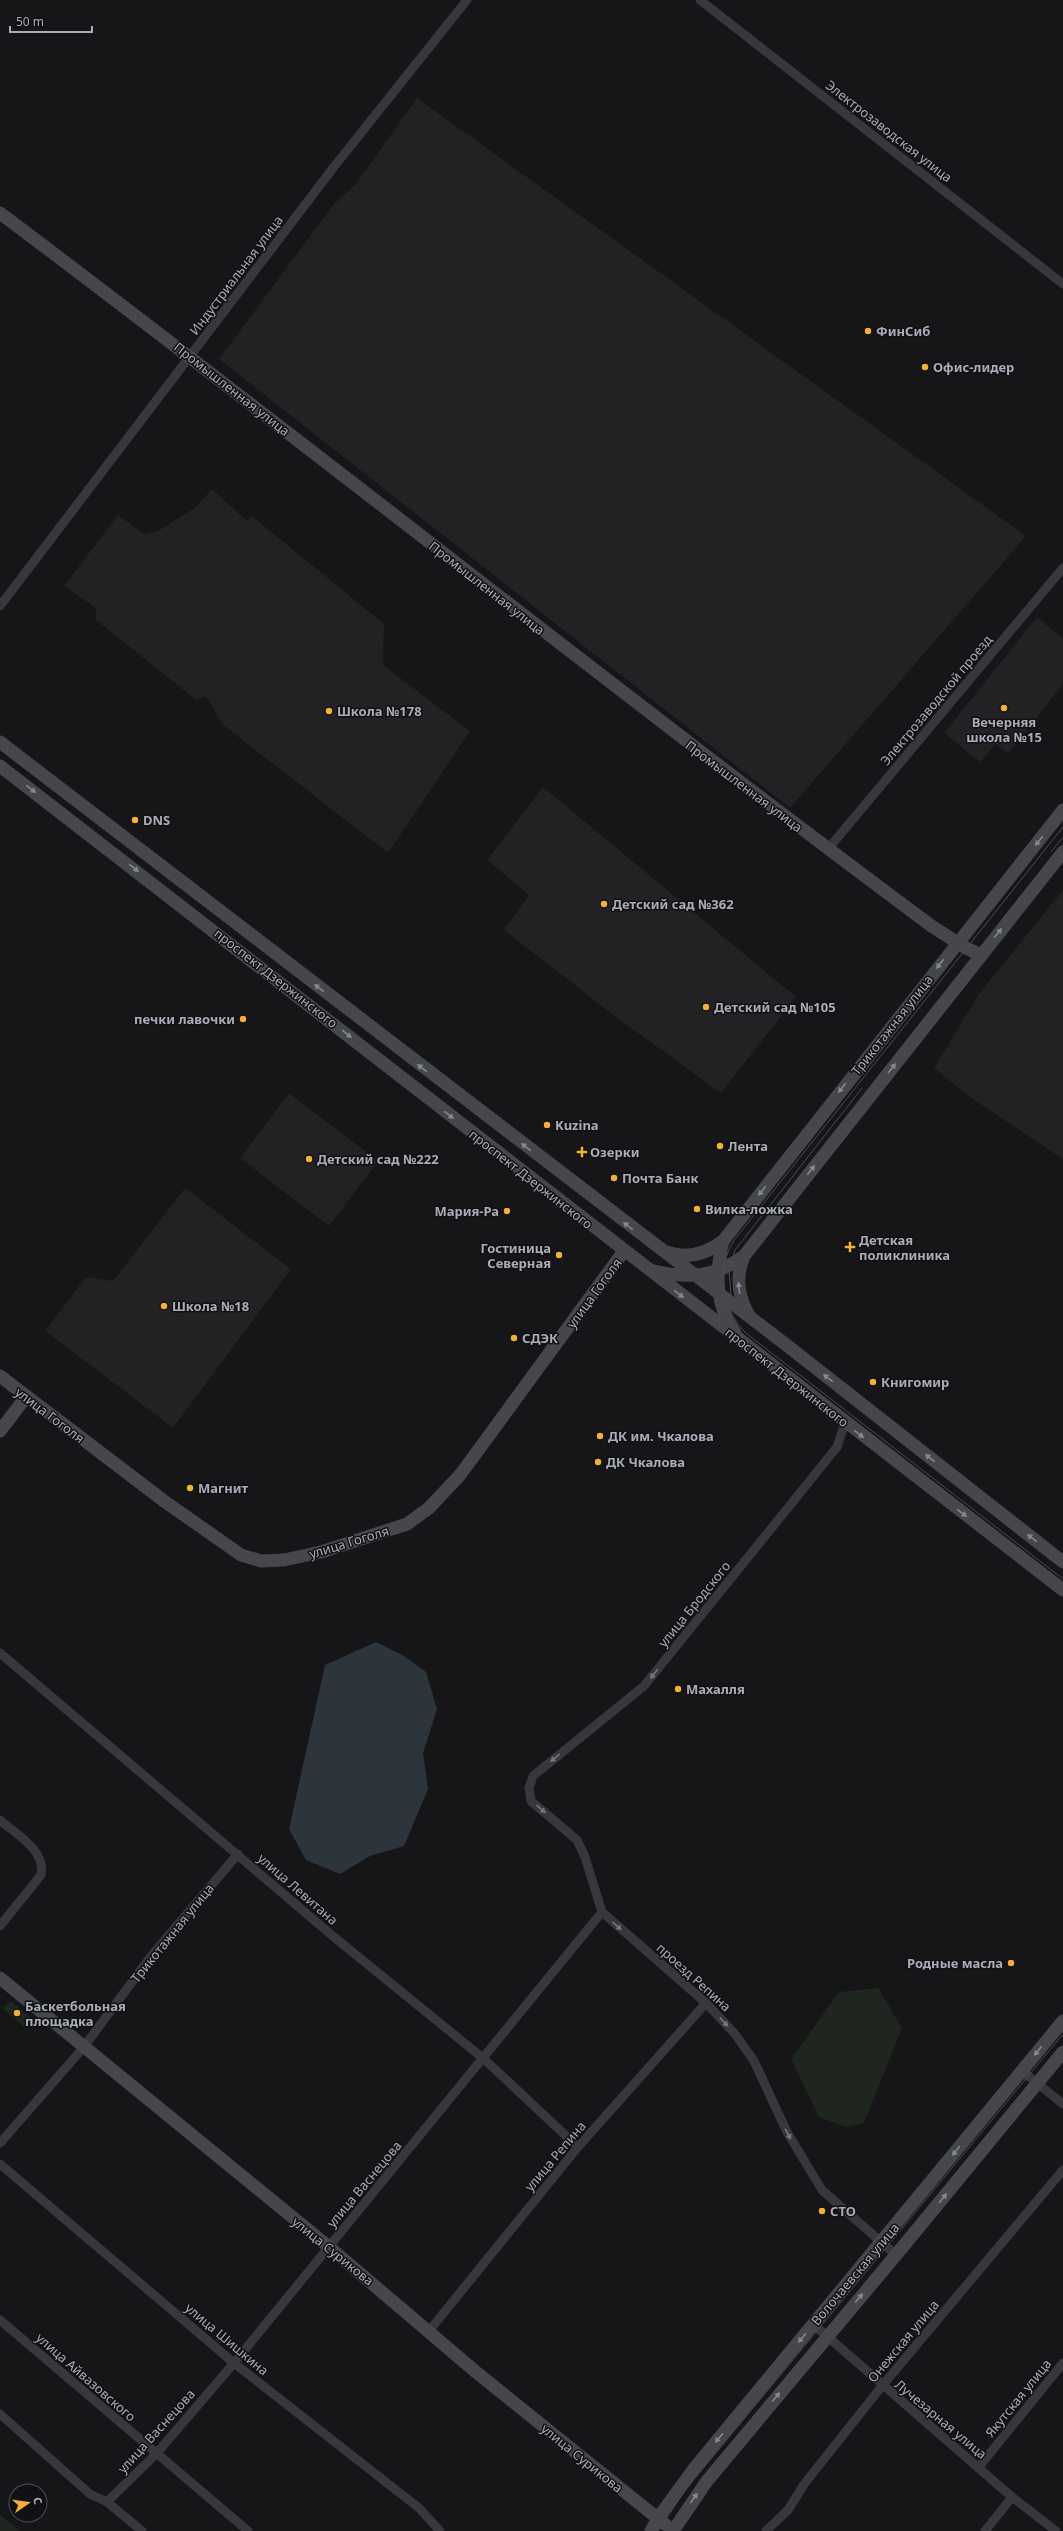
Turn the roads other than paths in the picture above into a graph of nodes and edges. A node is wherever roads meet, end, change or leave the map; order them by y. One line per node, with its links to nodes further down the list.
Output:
1 (467, 0): 5 (street, Индустриальная улица)
2 (700, 0): 4 (street, Электрозаводская улица)
3 (0, 213): 5 (main road, Промышленная улица)
4 (1063, 284)
5 (191, 356): 7 (street, Индустриальная улица); 11 (main road, Промышленная улица)
6 (1063, 568): 11 (street, Электрозаводской проезд)
7 (0, 606)
8 (0, 742): 16 (main road, проспект Дзержинского, one-way to 8)
9 (0, 766): 17 (main road, проспект Дзержинского, one-way to 17)
10 (1063, 810): 13 (main road, Трикотажная улица, one-way to 13)
11 (828, 849): 13 (main road, Промышленная улица)
12 (1063, 852): 14 (main road, Трикотажная улица, one-way to 12)
13 (957, 943): 14 (main road, Промышленная улица); 15 (main road, Трикотажная улица, one-way to 15)
14 (981, 955): 18 (main road, Трикотажная улица, one-way to 14)
15 (723, 1241): 16 (main road); 20 (main road)
16 (659, 1250): 21 (main road, проспект Дзержинского)
17 (624, 1251): 19 (main road, проспект Дзержинского); 26 (main road, улица Гоголя)
18 (744, 1256): 20 (main road); 23 (main road, one-way to 18)
19 (648, 1270): 21 (main road); 24 (main road, проспект Дзержинского, one-way to 24)
20 (718, 1272): 21 (main road); 22 (main road)
21 (694, 1276): 22 (main road, проспект Дзержинского)
22 (719, 1295): 23 (main road, проспект Дзержинского); 24 (main road)
23 (751, 1319): 29 (main road, проспект Дзержинского, one-way to 23)
24 (740, 1341): 27 (main road, проспект Дзержинского)
25 (0, 1376): 26 (main road, улица Гоголя)
26 (26, 1397): 28 (main road)
27 (845, 1423): 30 (main road, проспект Дзержинского, one-way to 30); 34 (street, улица Бродского, one-way to 34)
28 (0, 1431)
29 (1063, 1562)
30 (1063, 1590)
31 (0, 1653): 33 (street, улица Левитана)
32 (0, 1820): 35 (street)
33 (238, 1854): 39 (street, Трикотажная улица); 41 (street, улица Левитана)
34 (602, 1912): 37 (street, проезд Репина, one-way to 37); 41 (street, улица Васнецова)
35 (0, 1926)
36 (0, 1978): 39 (main road, улица Сурикова)
37 (706, 2002): 46 (street, улица Репина); 49 (street, проезд Репина, one-way to 49)
38 (1063, 2020): 42 (main road, Волочаевская улица, one-way to 42)
39 (83, 2048): 45 (street, Трикотажная улица); 50 (main road, улица Сурикова)
40 (1063, 2052): 43 (main road, Волочаевская улица)
41 (484, 2059): 46 (street, улица Левитана); 50 (street, улица Васнецова)
42 (1022, 2071): 43 (street); 49 (main road, Волочаевская улица, one-way to 49)
43 (1037, 2083): 44 (street); 51 (main road, Волочаевская улица, one-way to 43)
44 (1063, 2104)
45 (0, 2143)
46 (578, 2147): 54 (street, улица Репина)
47 (0, 2164): 56 (street, улица Шишкина)
48 (1063, 2170): 58 (street, Онежская улица)
49 (882, 2242): 51 (street, проезд Репина); 53 (main road, Волочаевская улица)
50 (329, 2247): 54 (main road, улица Сурикова); 56 (street, улица Васнецова)
51 (896, 2255): 55 (main road, Волочаевская улица, one-way to 51)
52 (0, 2320): 60 (street, улица Айвазовского)
53 (813, 2324): 55 (street, Лучезарная улица); 64 (main road, Волочаевская улица, one-way to 64)
54 (429, 2331): 64 (main road, улица Сурикова)
55 (827, 2335): 58 (street, Лучезарная улица); 64 (main road, Волочаевская улица, one-way to 55)
56 (234, 2363): 60 (street, улица Васнецова); 67 (street, улица Шишкина)
57 (1063, 2363): 61 (street, Якутская улица)
58 (882, 2386): 61 (street, Лучезарная улица); 69 (street, Онежская улица)
59 (0, 2414): 63 (street)
60 (156, 2454): 63 (street, улица Васнецова); 66 (street, улица Айвазовского)
61 (978, 2468): 62 (street, Лучезарная улица)
62 (1012, 2497): 70 (street); 71 (street, Лучезарная улица)
63 (107, 2502): 65 (street)
64 (665, 2525): 68 (main road, Волочаевская улица)
65 (142, 2531)
66 (248, 2531)
67 (440, 2531)
68 (651, 2531)
69 (766, 2531)
70 (985, 2531)
71 (1056, 2531)

